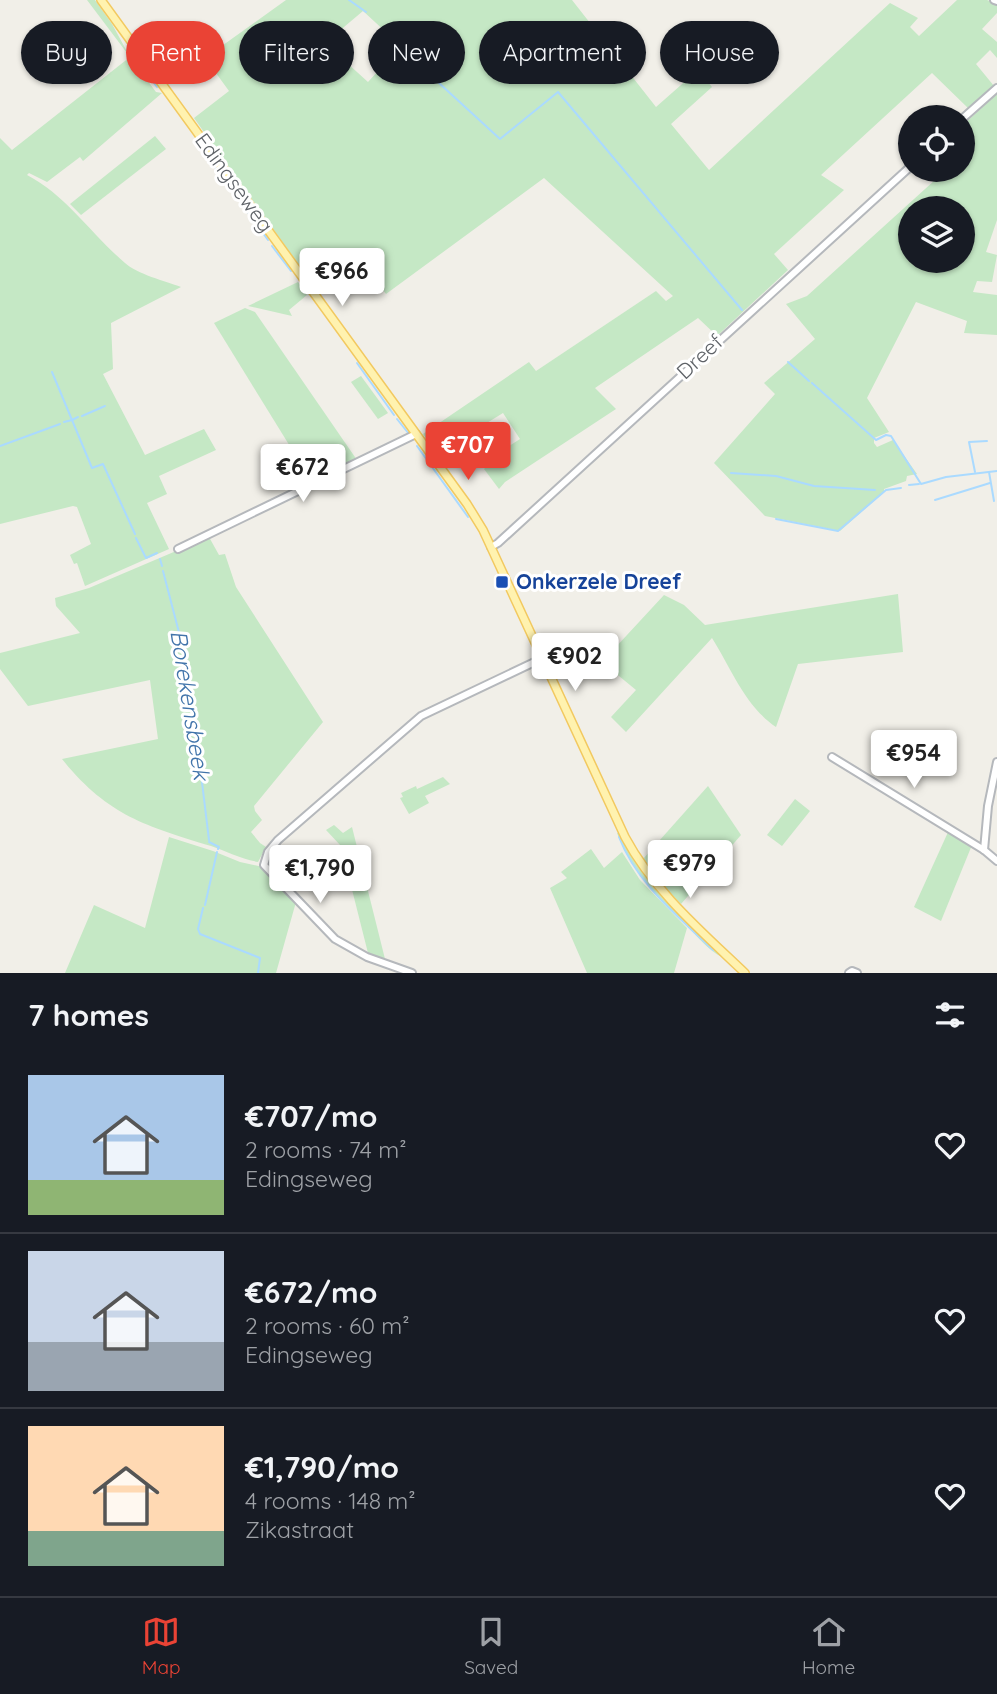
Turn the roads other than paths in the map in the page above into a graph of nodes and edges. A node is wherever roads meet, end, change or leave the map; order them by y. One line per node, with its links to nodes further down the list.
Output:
1 (101, 0): 5 (main road, Edingseweg)
2 (997, 88): 3 (street)
3 (975, 108)
4 (898, 178): 6 (street, Dreef)
5 (416, 434): 6 (main road, Edingseweg); 7 (street)
6 (491, 547): 8 (main road, Edingseweg)
7 (178, 548)
8 (543, 658): 13 (street); 14 (main road, Edingseweg)
9 (832, 757): 11 (street)
10 (997, 762): 11 (street)
11 (984, 850): 12 (street)
12 (997, 861)
13 (412, 973)
14 (745, 973)
15 (849, 973): 16 (street)
16 (857, 973)

